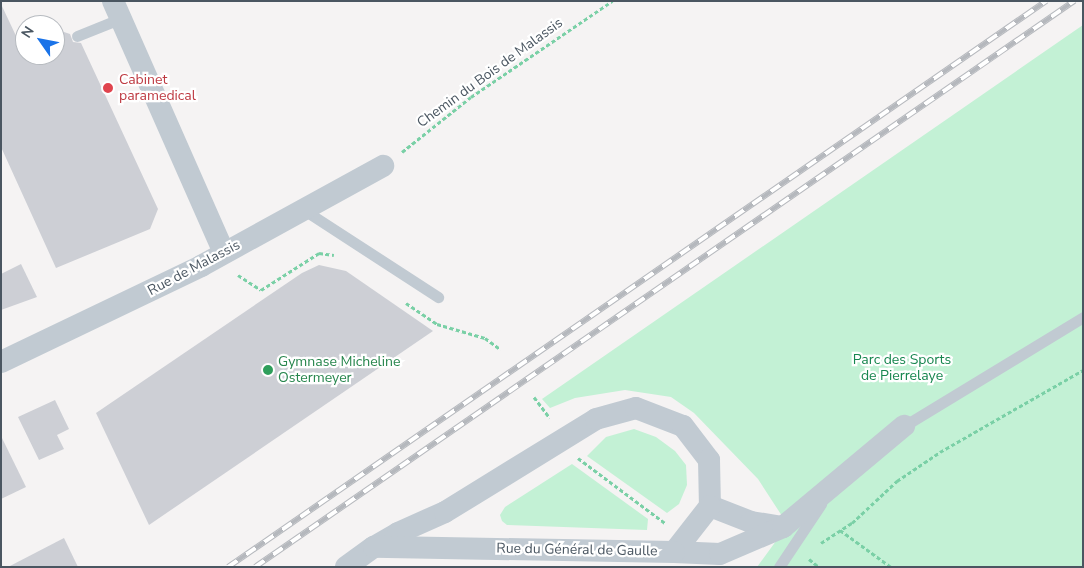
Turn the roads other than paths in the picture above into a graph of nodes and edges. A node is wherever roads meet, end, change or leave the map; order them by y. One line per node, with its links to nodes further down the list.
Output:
1 (118, 10): 2 (lane); 5 (street)
2 (77, 36)
3 (384, 166): 4 (street, Rue de Malassis)
4 (304, 210): 5 (street, Rue de Malassis); 6 (lane)
5 (224, 253): 8 (street, Rue de Malassis)
6 (438, 297)
7 (1083, 317): 9 (lane)
8 (1, 362)
9 (904, 426): 10 (street)
10 (836, 481): 12 (street); 16 (lane)
11 (710, 506): 12 (street); 13 (street); 14 (street, Rue du Général de Gaulle)
12 (783, 527): 14 (street)
13 (374, 547): 14 (street, Rue du Général de Gaulle); 15 (street)
14 (674, 552)
15 (346, 567)
16 (779, 567)

